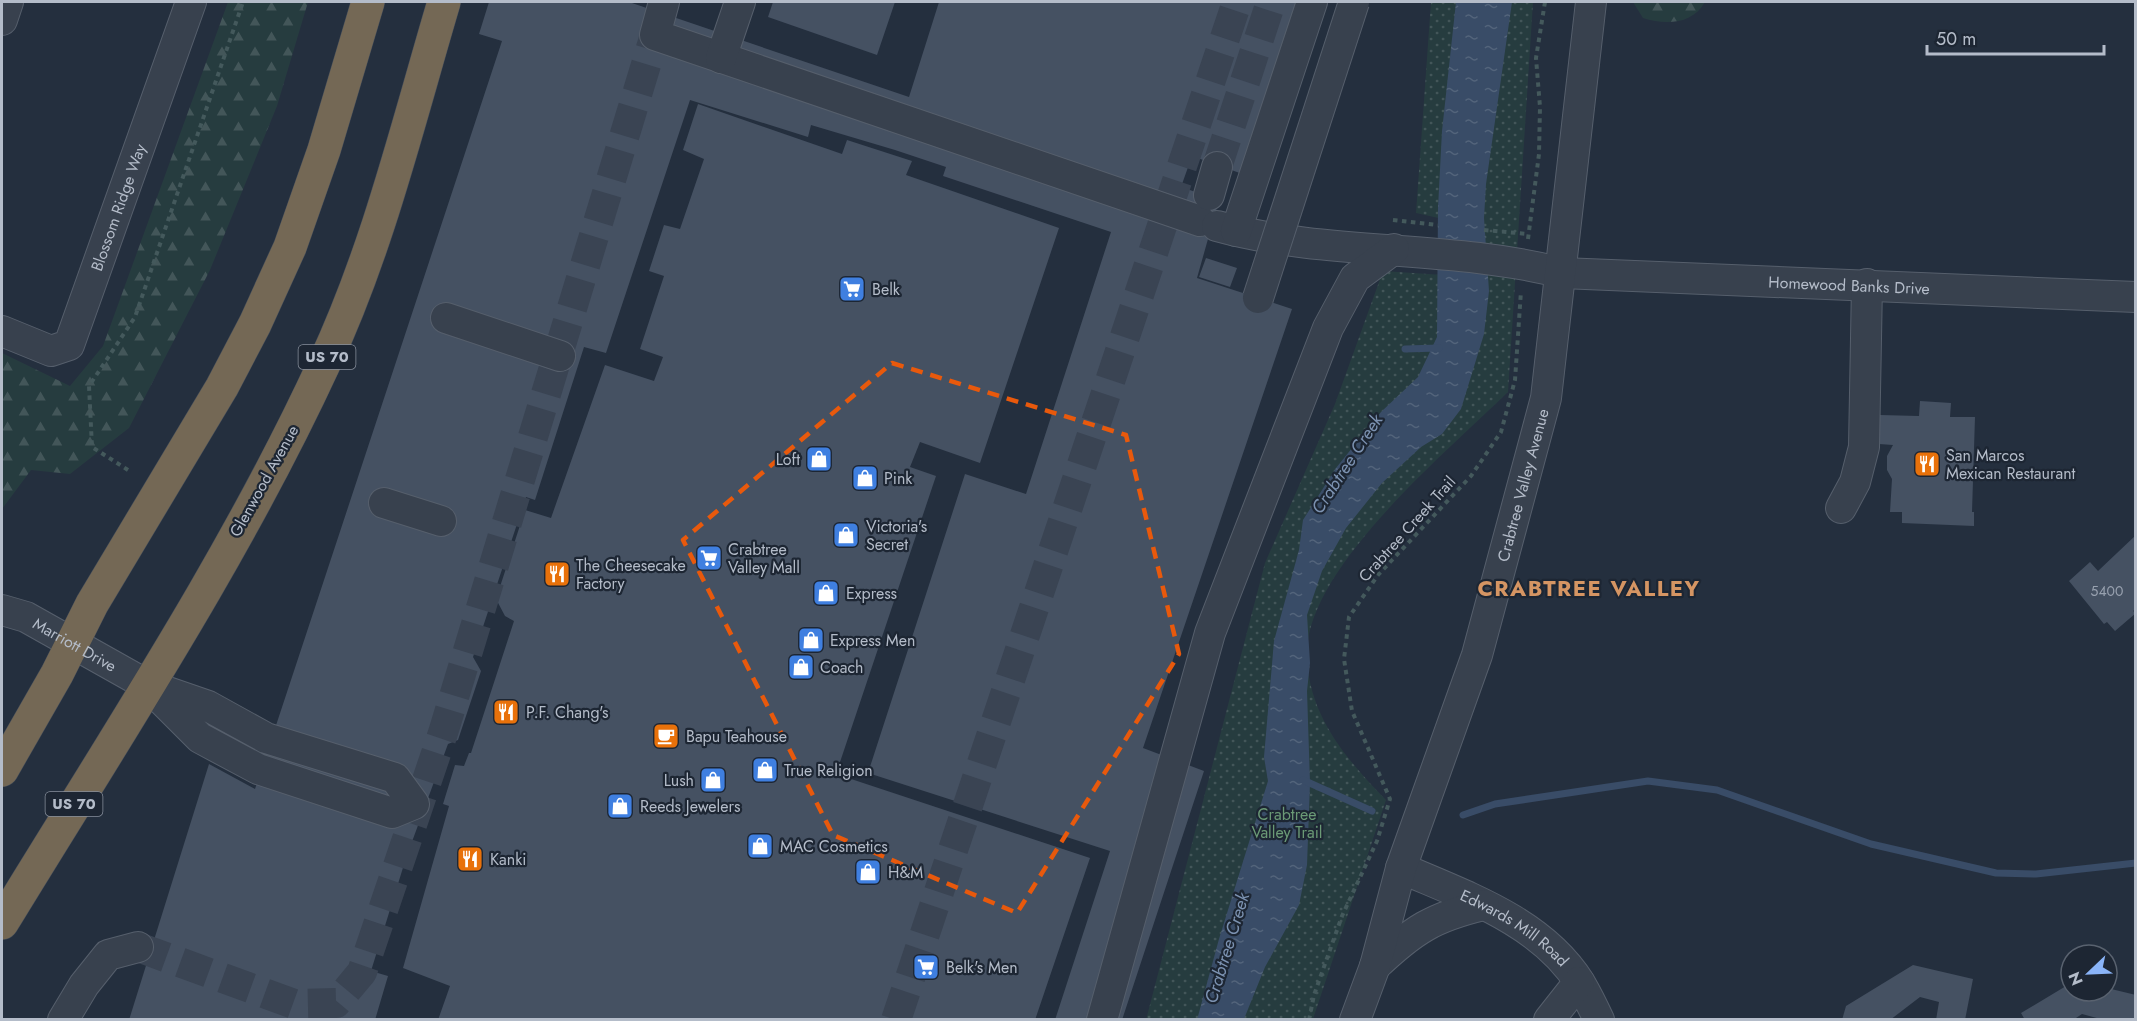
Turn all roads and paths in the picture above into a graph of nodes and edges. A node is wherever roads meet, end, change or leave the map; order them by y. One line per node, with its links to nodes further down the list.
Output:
1 (8, 2): 12 (street)
2 (191, 2): 23 (street, Blossom Ridge Way)
3 (243, 2): 25 (path)
4 (368, 2): 30 (highway)
5 (444, 2): 31 (highway, Glenwood Avenue / US 70)
6 (664, 2): 13 (street, Homewood Banks Drive)
7 (740, 2): 13 (street)
8 (1312, 2): 14 (street)
9 (1354, 2): 21 (street, bridge)
10 (1545, 2): 15 (path)
11 (1591, 2): 17 (street, Crabtree Valley Avenue)
12 (2, 20)
13 (721, 58): 14 (street, Homewood Banks Drive)
14 (1216, 208): 16 (street, Homewood Banks Drive)
15 (1528, 234)
16 (1394, 249): 17 (street, Homewood Banks Drive); 40 (street)
17 (1562, 273): 18 (street, Homewood Banks Drive); 33 (street, Crabtree Valley Avenue)
18 (1867, 284): 20 (street, Homewood Banks Drive); 27 (street)
19 (1521, 291): 41 (path, Crabtree Creek Trail)
20 (2136, 297)
21 (1258, 298)
22 (446, 318): 24 (street)
23 (2, 331)
24 (560, 356)
25 (128, 470)
26 (384, 503): 28 (street)
27 (1840, 508)
28 (441, 521)
29 (2, 610): 30 (street, Marriott Drive)
30 (72, 644): 31 (street, Marriott Drive); 32 (highway)
31 (147, 685): 31 (street); 35 (highway, Glenwood Avenue / US 70)
32 (2, 770)
33 (1401, 868): 34 (street, Edwards Mill Road); 37 (street, Crabtree Valley Avenue)
34 (1484, 905): 37 (street); 38 (street, Edwards Mill Road)
35 (2, 923)
36 (138, 947): 39 (street)
37 (1375, 966): 42 (street, Crabtree Valley Avenue)
38 (1579, 982): 43 (street); 44 (street, Edwards Mill Road)
39 (63, 1020)
40 (1102, 1020)
41 (1309, 1020)
42 (1355, 1020)
43 (1549, 1020)
44 (1599, 1020)

